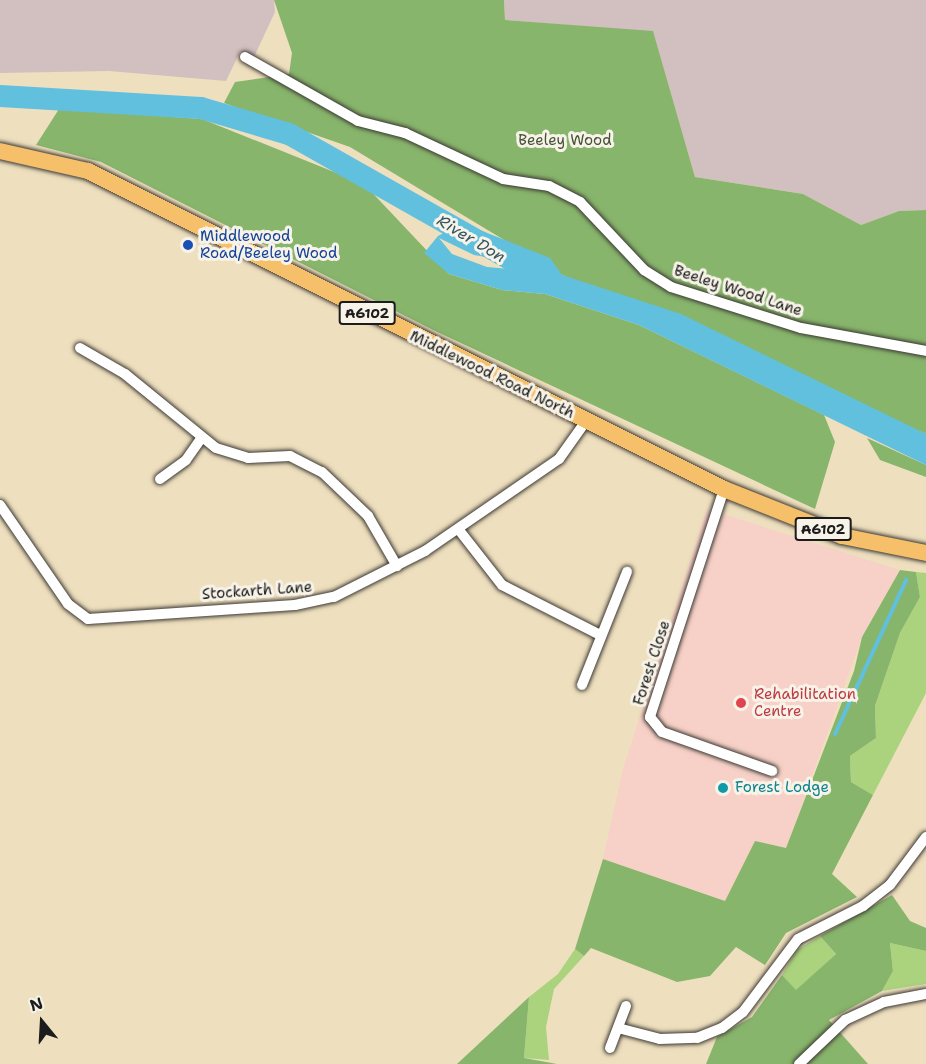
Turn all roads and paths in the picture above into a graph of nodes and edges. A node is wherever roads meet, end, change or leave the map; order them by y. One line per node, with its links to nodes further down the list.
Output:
1 (245, 57): 4 (street, Beeley Wood Lane)
2 (0, 151): 5 (main road, Middlewood Road North / A6102)
3 (80, 348): 6 (street)
4 (926, 351)
5 (586, 421): 8 (main road, Middlewood Road North / A6102); 10 (street, Stockarth Lane)
6 (200, 440): 7 (street); 12 (street)
7 (160, 479)
8 (724, 489): 11 (main road, Middlewood Road North / A6102); 16 (street, Forest Close)
9 (0, 505): 12 (street, Stockarth Lane)
10 (459, 530): 12 (street, Stockarth Lane); 14 (street)
11 (926, 553)
12 (397, 566)
13 (627, 572): 14 (street)
14 (598, 634): 15 (street)
15 (582, 685)
16 (772, 771)
17 (926, 837): 18 (street)
18 (923, 849): 21 (street)
19 (926, 993): 23 (street)
20 (626, 1006): 21 (street)
21 (618, 1028): 22 (street)
22 (610, 1048)
23 (799, 1064)

